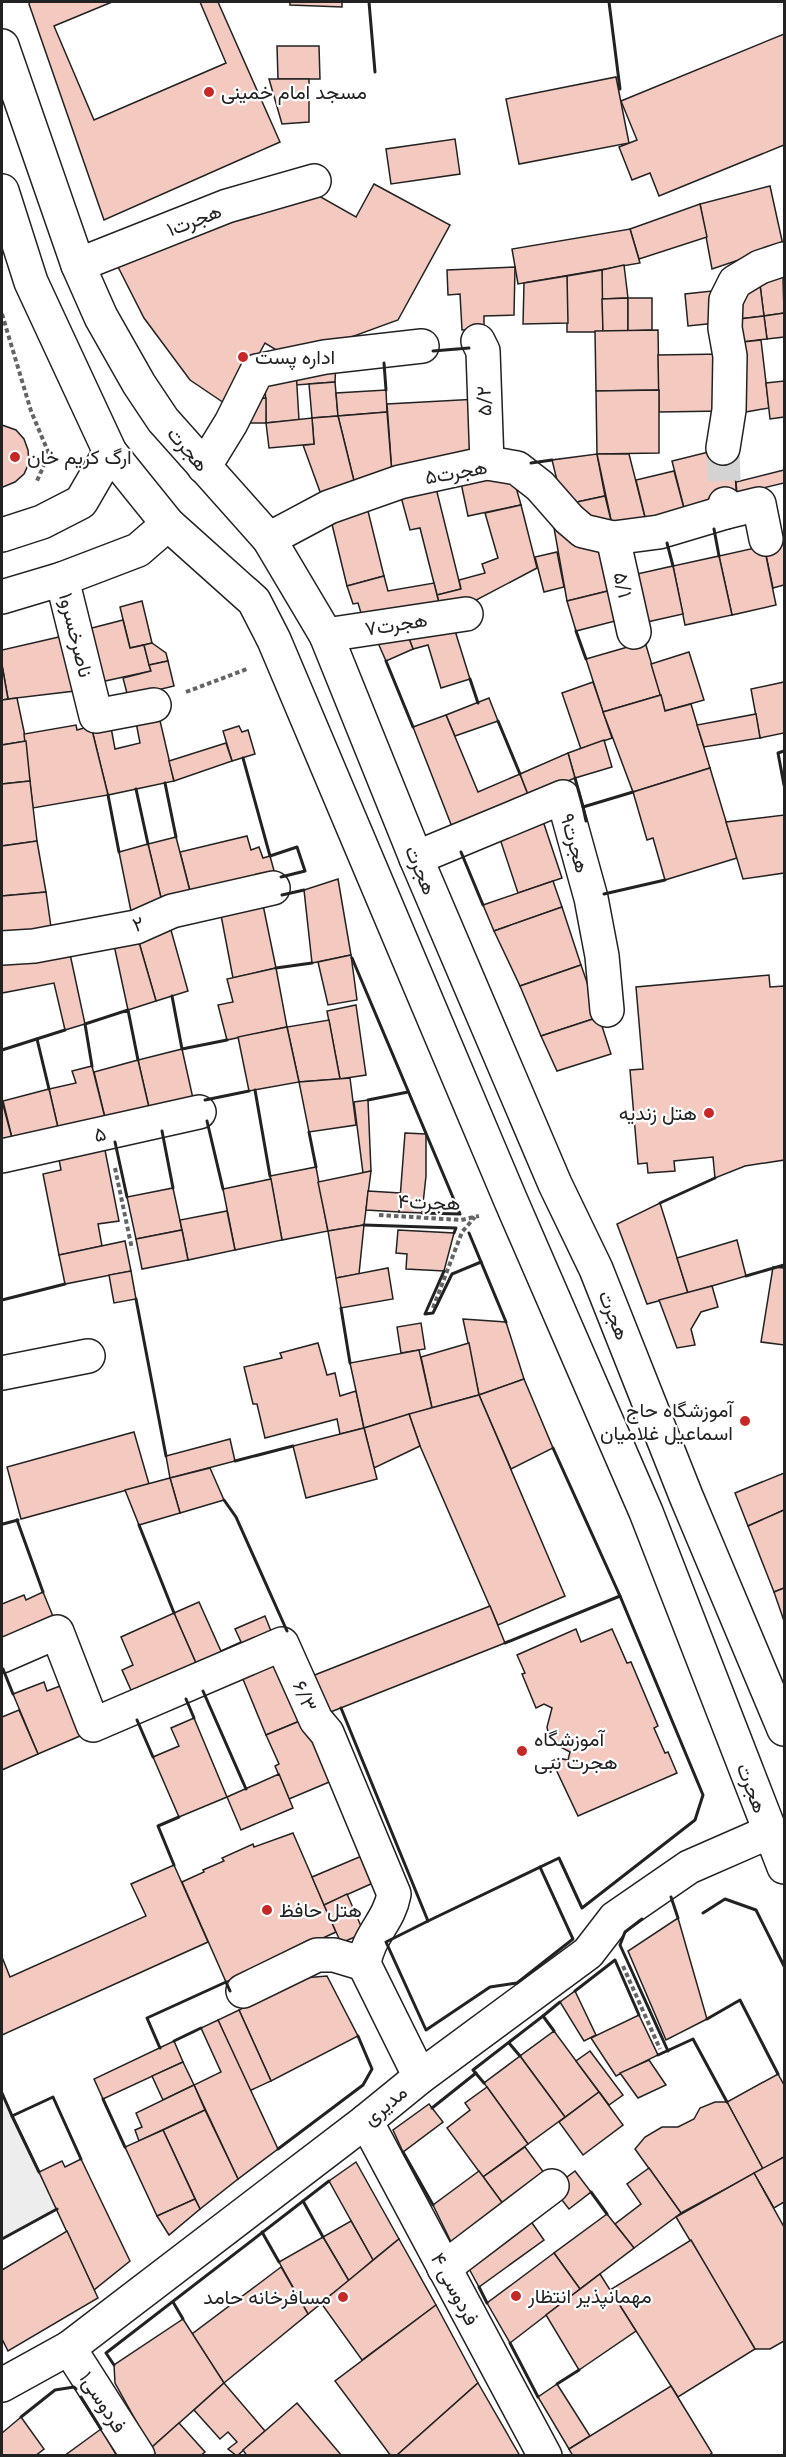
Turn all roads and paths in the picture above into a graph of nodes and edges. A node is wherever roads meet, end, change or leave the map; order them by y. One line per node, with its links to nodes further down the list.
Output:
1 (2, 46): 5 (main road, هجرت)
2 (314, 181): 5 (main road, ۱هجرت)
3 (2, 191): 10 (main road, هجرت)
4 (784, 259): 9 (main road)
5 (78, 265): 12 (main road, هجرت)
6 (2, 314): 13 (path)
7 (478, 341): 11 (main road, ۵/۲)
8 (422, 346): 12 (main road)
9 (723, 448)
10 (110, 452): 14 (main road, هجرت); 15 (main road)
11 (487, 463): 16 (main road, هجرت۵); 17 (main road, هجرت۵)
12 (204, 467): 17 (main road, هجرت)
13 (33, 489)
14 (168, 524): 19 (main road, ناصرخسرو۱); 33 (main road, هجرت)
15 (2, 535)
16 (613, 538): 18 (main road, هجرت۵); 22 (main road, ۵/۱)
17 (269, 539): 23 (main road, هجرت)
18 (766, 540)
19 (62, 579): 20 (main road); 25 (main road, ناصرخسرو۱)
20 (2, 597)
21 (466, 614): 23 (main road, هجرت۷)
22 (634, 632)
23 (326, 635): 26 (main road, هجرت)
24 (253, 667): 25 (path)
25 (154, 705)
26 (416, 858): 29 (main road, هجرت۹); 41 (main road, هجرت)
27 (273, 888): 28 (main road, ۲)
28 (2, 948)
29 (607, 1010)
30 (199, 1112): 31 (main road, ۵)
31 (107, 1133): 32 (main road, ۵); 36 (path)
32 (2, 1156)
33 (511, 1201): 35 (path, هجرت۴); 42 (main road, هجرت)
34 (379, 1215): 35 (path, هجرت۴)
35 (475, 1217): 37 (path)
36 (132, 1250)
37 (432, 1308)
38 (88, 1356): 39 (main road)
39 (2, 1372)
40 (2, 1656): 45 (main road, ۶/۳)
41 (784, 1729)
42 (769, 1832): 43 (main road, هجرت); 44 (main road, مدیری)
43 (784, 1867)
44 (603, 1935): 47 (path); 48 (main road, مدیری)
45 (364, 1964): 46 (main road); 48 (main road)
46 (243, 1991)
47 (660, 2049)
48 (420, 2076): 49 (main road, مدیری)
49 (366, 2121): 51 (main road, فردوسی ۴); 52 (main road, مدیری)
50 (552, 2186): 51 (main road)
51 (444, 2268): 55 (main road, فردوسی ۴)
52 (69, 2348): 53 (main road, مدیری); 54 (main road, فردوسی۱)
53 (2, 2385)
54 (138, 2456)
55 (545, 2456)

